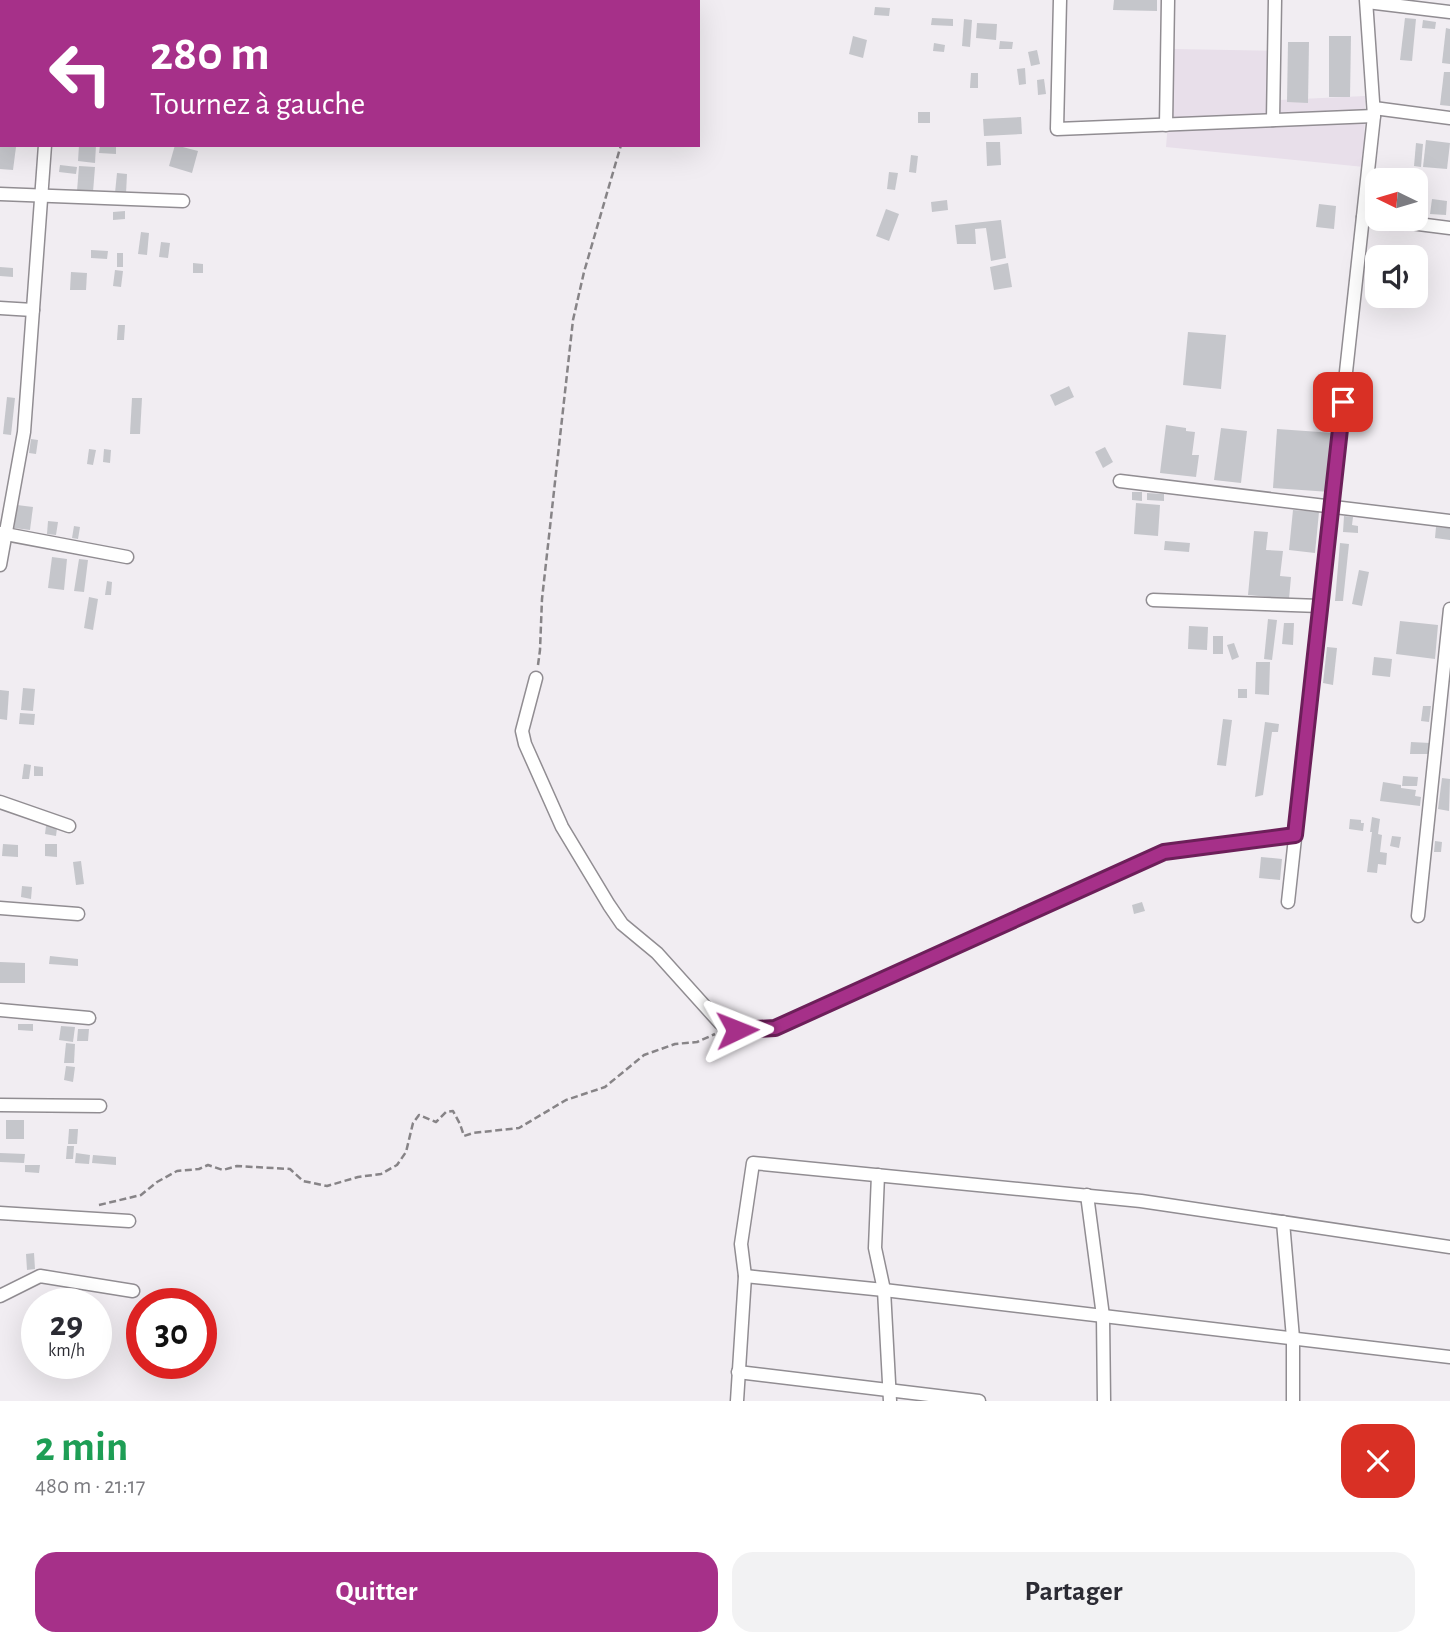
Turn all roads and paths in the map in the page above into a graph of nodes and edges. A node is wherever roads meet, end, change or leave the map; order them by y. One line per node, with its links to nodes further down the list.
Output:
1 (1060, 0): 9 (street)
2 (1168, 0): 9 (street)
3 (1275, 0): 8 (street)
4 (1366, 1): 5 (street); 6 (street)
5 (1450, 12)
6 (1374, 112): 7 (street); 8 (street); 15 (street)
7 (1450, 118)
8 (1273, 120): 9 (street)
9 (1166, 125)
10 (45, 147): 13 (street)
11 (620, 147): 28 (path)
12 (0, 194): 13 (street)
13 (41, 195): 14 (street); 18 (street)
14 (183, 201)
15 (1363, 217): 16 (street); 20 (street)
16 (1450, 228)
17 (0, 308): 18 (street)
18 (33, 310): 22 (street)
19 (1120, 481): 20 (street)
20 (1331, 507): 21 (street); 26 (street)
21 (1450, 521)
22 (3, 533): 23 (street); 24 (street)
23 (127, 557)
24 (0, 565)
25 (1153, 600): 26 (street)
26 (1320, 606): 32 (street)
27 (1450, 609): 29 (street)
28 (536, 678): 39 (street)
29 (1446, 697): 36 (street)
30 (0, 802): 31 (street)
31 (69, 826)
32 (1295, 835): 33 (street); 39 (street)
33 (1288, 902)
34 (0, 908): 35 (street)
35 (78, 914)
36 (1418, 915)
37 (0, 1010): 38 (street)
38 (89, 1018)
39 (730, 1027): 44 (path)
40 (0, 1105): 41 (street)
41 (100, 1106)
42 (878, 1175): 43 (street); 49 (street); 51 (street)
43 (1087, 1195): 47 (street); 53 (street)
44 (98, 1206)
45 (0, 1213): 46 (street)
46 (129, 1221)
47 (1283, 1222): 48 (street); 54 (street)
48 (1450, 1247)
49 (745, 1276): 51 (street); 56 (street)
50 (126, 1290): 52 (street)
51 (884, 1290): 53 (street); 57 (street)
52 (0, 1296)
53 (1103, 1316): 54 (street); 60 (street)
54 (1293, 1338): 55 (street); 61 (street)
55 (1450, 1357)
56 (737, 1372): 57 (street); 58 (street)
57 (890, 1396): 59 (street)
58 (737, 1401)
59 (979, 1401)
60 (1104, 1401)
61 (1293, 1401)

